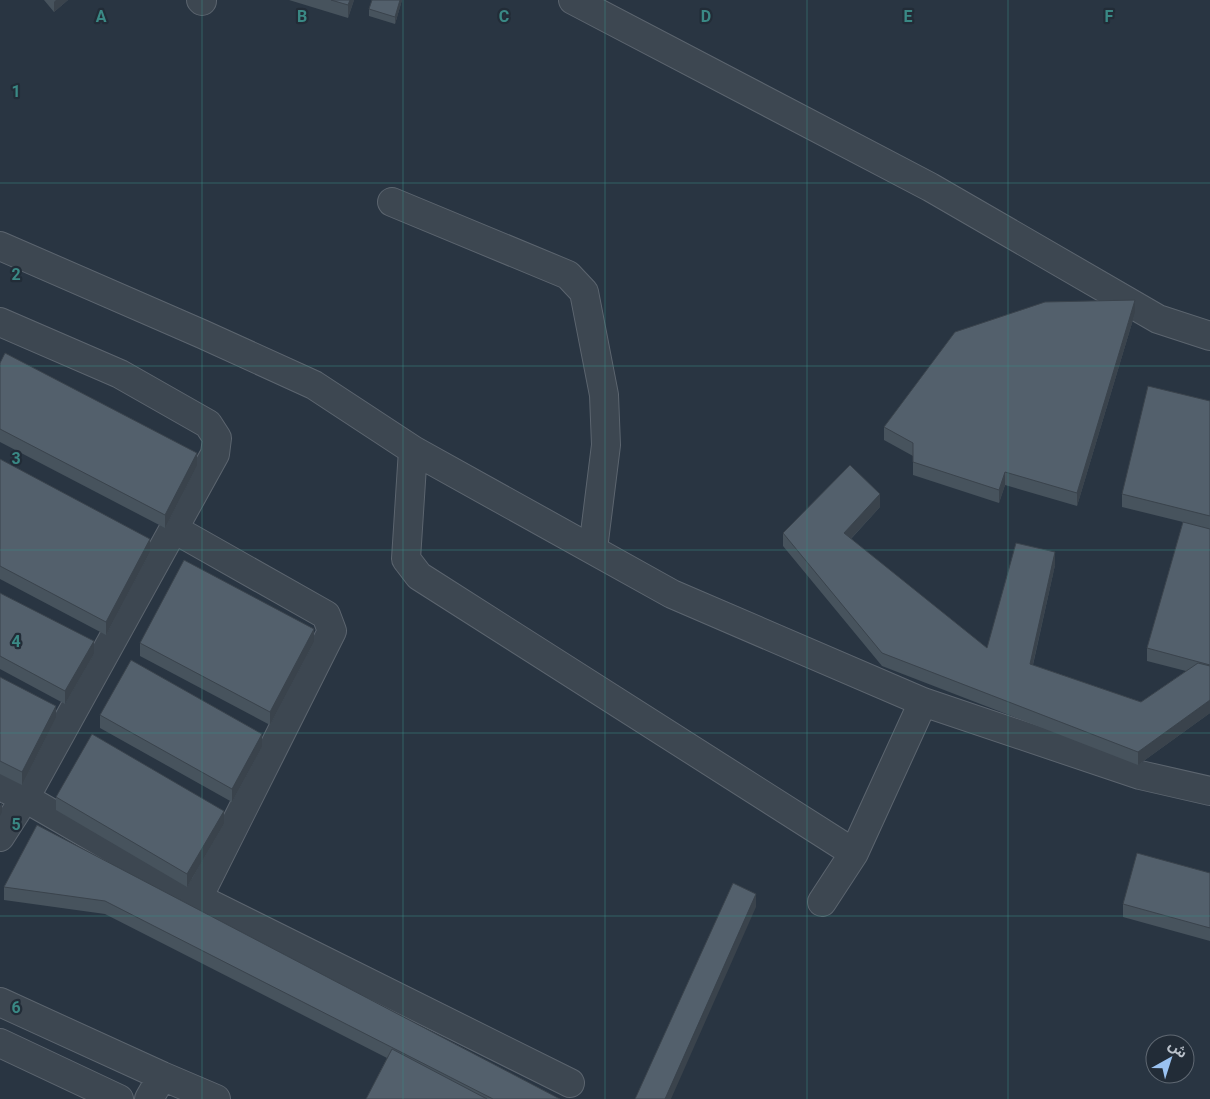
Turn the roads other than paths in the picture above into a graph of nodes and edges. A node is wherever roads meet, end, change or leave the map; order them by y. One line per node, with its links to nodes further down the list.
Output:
1 (573, 0): 5 (street)
2 (392, 202): 8 (street)
3 (0, 246): 6 (street)
4 (0, 322): 7 (street)
5 (1210, 336)
6 (413, 450): 8 (street); 14 (street)
7 (174, 529): 12 (street); 15 (street)
8 (593, 549): 9 (street)
9 (923, 702): 11 (street); 14 (street)
10 (0, 786): 12 (street)
11 (1210, 791)
12 (25, 798): 13 (street); 15 (street)
13 (0, 837)
14 (854, 853): 16 (street)
15 (198, 898): 19 (street)
16 (822, 902)
17 (0, 1002): 20 (street)
18 (0, 1042): 21 (street)
19 (570, 1083)
20 (155, 1088): 22 (street)
21 (119, 1099)
22 (216, 1099)

